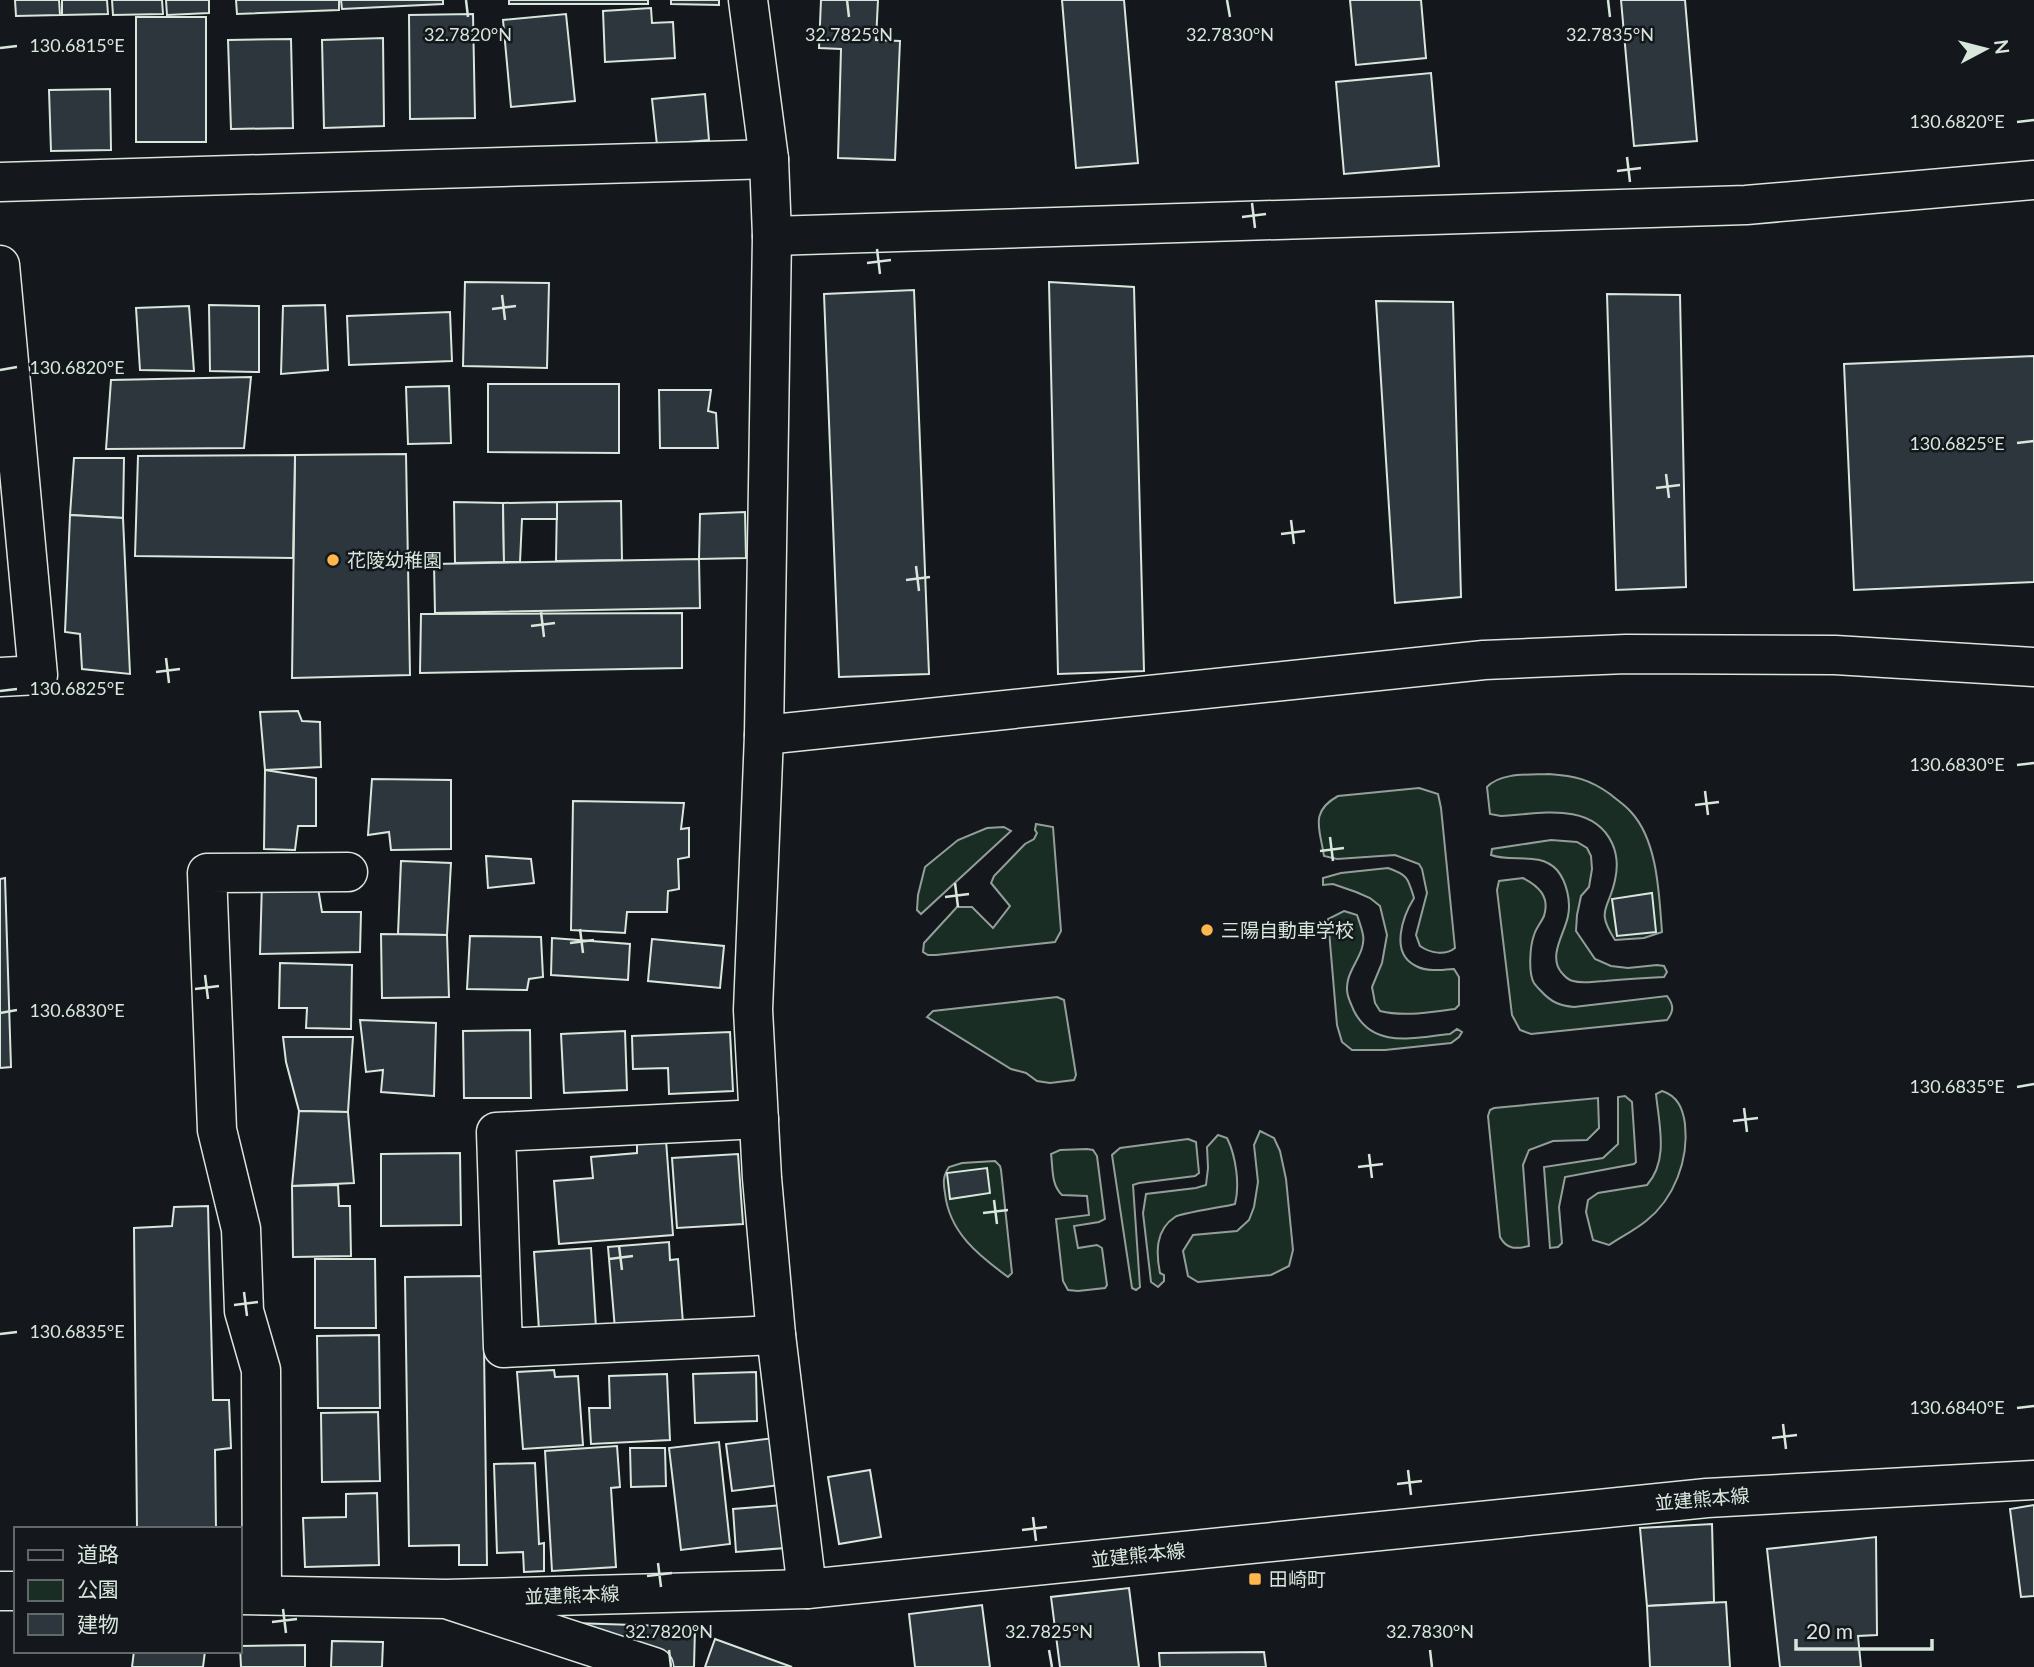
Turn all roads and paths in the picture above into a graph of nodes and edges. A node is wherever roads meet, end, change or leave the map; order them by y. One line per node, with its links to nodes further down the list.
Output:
1 (748, 0): 2 (street)
2 (769, 159): 4 (street); 5 (street)
3 (2034, 180): 5 (street)
4 (0, 183)
5 (772, 236): 9 (street)
6 (0, 265): 8 (street)
7 (2034, 667): 9 (street)
8 (0, 677)
9 (764, 735): 11 (street)
10 (348, 872): 15 (street)
11 (759, 1119): 12 (street); 12 (street)
12 (776, 1335): 14 (street)
13 (2034, 1480): 14 (street, 並建熊本線)
14 (807, 1589): 16 (street, 並建熊本線)
15 (251, 1595): 16 (street, 並建熊本線)
16 (446, 1599): 17 (street)
17 (654, 1667)

